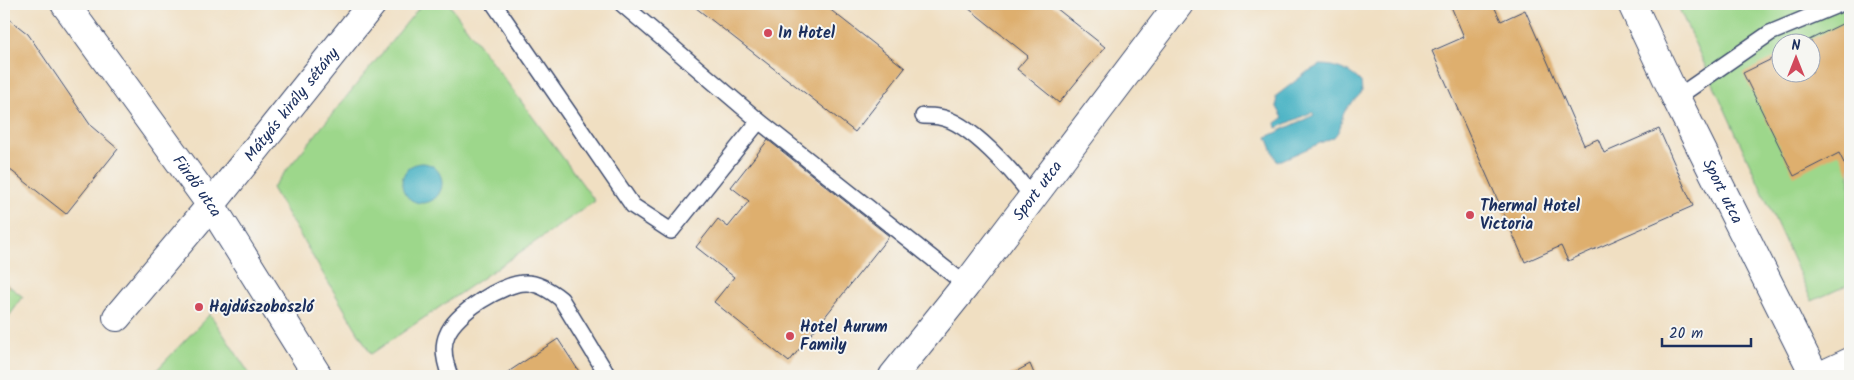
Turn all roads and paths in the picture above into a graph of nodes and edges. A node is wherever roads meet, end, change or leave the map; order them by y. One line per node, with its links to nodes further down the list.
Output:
1 (65, 4): 12 (street, Fürdő utca)
2 (372, 4): 12 (street, Mátyás király sétány)
3 (494, 4): 10 (lane)
4 (622, 4): 10 (lane)
5 (1179, 4): 11 (street, Sport utca)
6 (1632, 4): 8 (street, Sport utca)
7 (1840, 4): 8 (lane)
8 (1676, 98): 20 (street, Sport utca)
9 (923, 116): 11 (lane)
10 (759, 122): 13 (lane)
11 (1033, 198): 13 (street, Sport utca)
12 (211, 204): 14 (street, Mátyás király sétány); 16 (street, Fürdő utca)
13 (966, 285): 19 (street, Sport utca)
14 (118, 317)
15 (1850, 362): 21 (street)
16 (318, 376)
17 (450, 376): 18 (lane)
18 (608, 376)
19 (893, 376)
20 (1815, 376)
21 (1820, 376)

